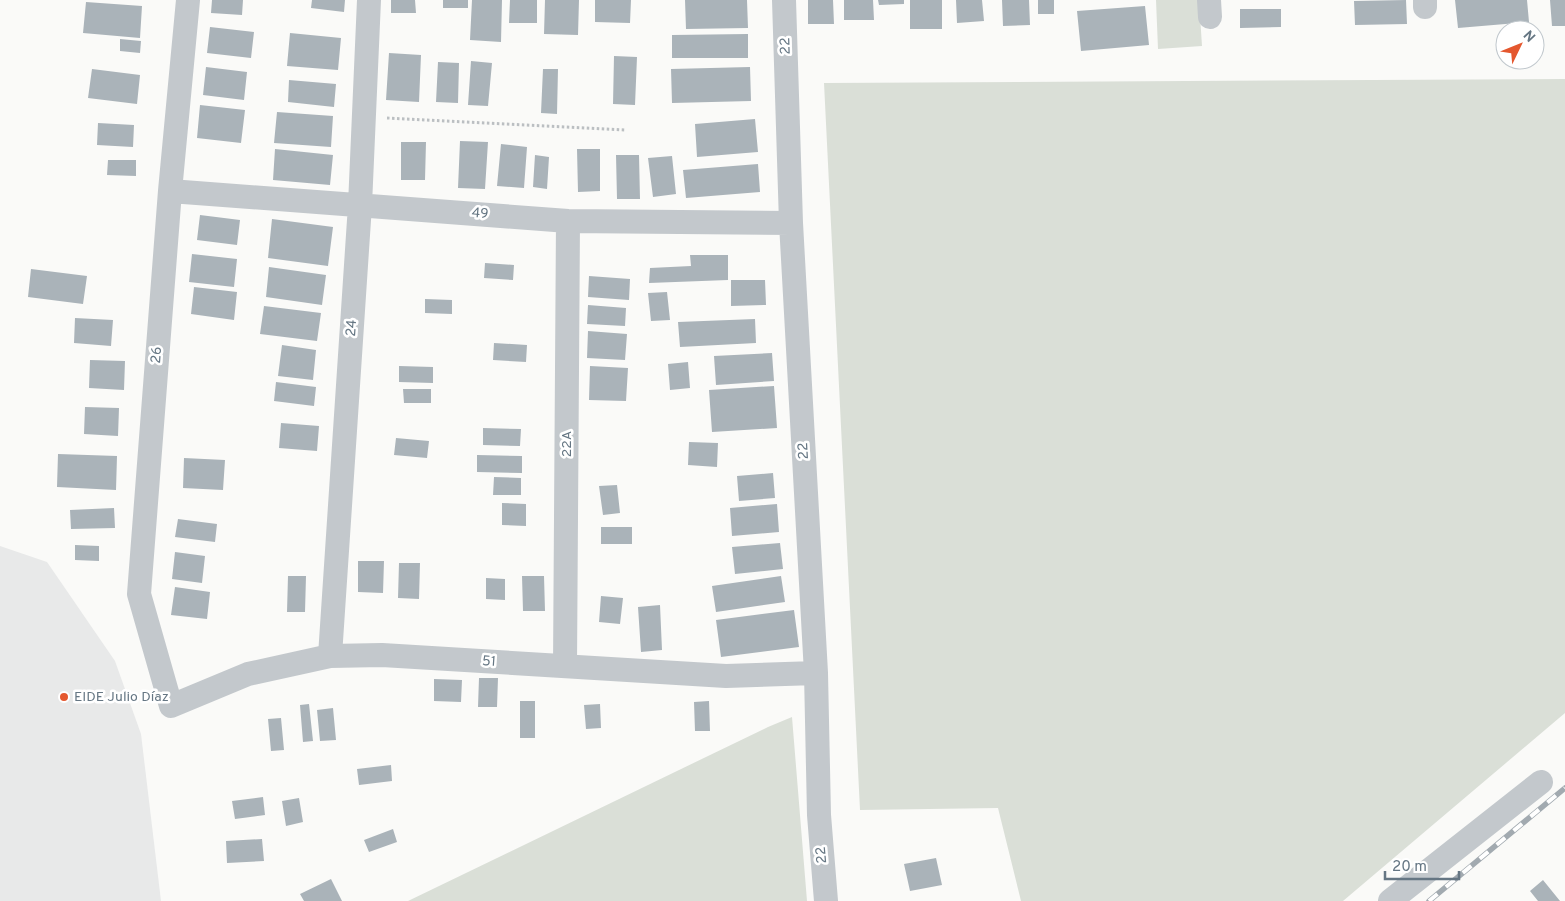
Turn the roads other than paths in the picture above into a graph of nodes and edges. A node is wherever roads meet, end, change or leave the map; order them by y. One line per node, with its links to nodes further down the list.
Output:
1 (188, 0): 4 (street, 26)
2 (369, 0): 5 (street, 24)
3 (784, 0): 7 (street, 22)
4 (170, 191): 5 (street, 49); 11 (street, 26)
5 (360, 205): 6 (street, 49); 8 (street, 24)
6 (568, 221): 7 (street, 49); 9 (street, 22A)
7 (791, 223): 10 (street, 22)
8 (330, 656): 9 (street, 51); 11 (street, 51)
9 (565, 666): 10 (street, 51)
10 (816, 673): 13 (street, 22)
11 (171, 706)
12 (1540, 782): 14 (street)
13 (826, 901)
14 (1390, 901)

